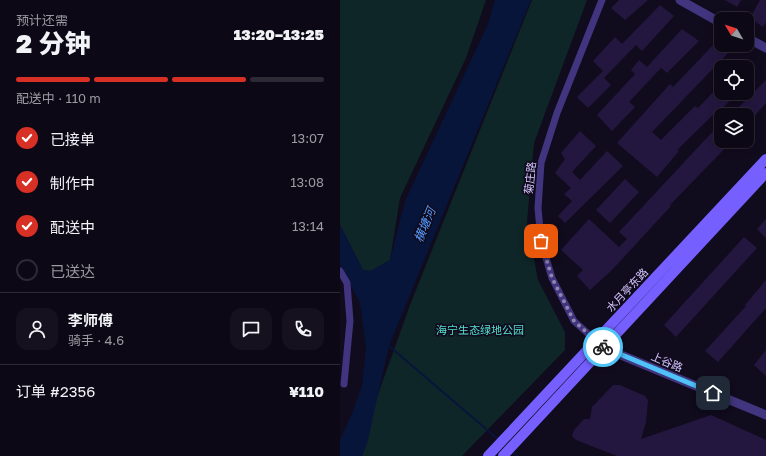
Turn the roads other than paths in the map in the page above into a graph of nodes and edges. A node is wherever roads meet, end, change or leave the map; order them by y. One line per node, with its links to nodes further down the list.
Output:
1 (602, 0): 9 (street, 菊庄路)
2 (680, 0): 3 (street)
3 (714, 19)
4 (754, 42): 5 (street)
5 (766, 48)
6 (766, 159): 9 (main road, 水月亭东路)
7 (766, 173): 10 (main road, 水月亭东路)
8 (340, 271): 11 (street)
9 (596, 341): 10 (street, 菊庄路); 13 (main road, 水月亭东路)
10 (604, 348): 12 (street, 上谷路); 14 (main road, 水月亭东路)
11 (344, 384)
12 (766, 415)
13 (489, 456)
14 (503, 456)

